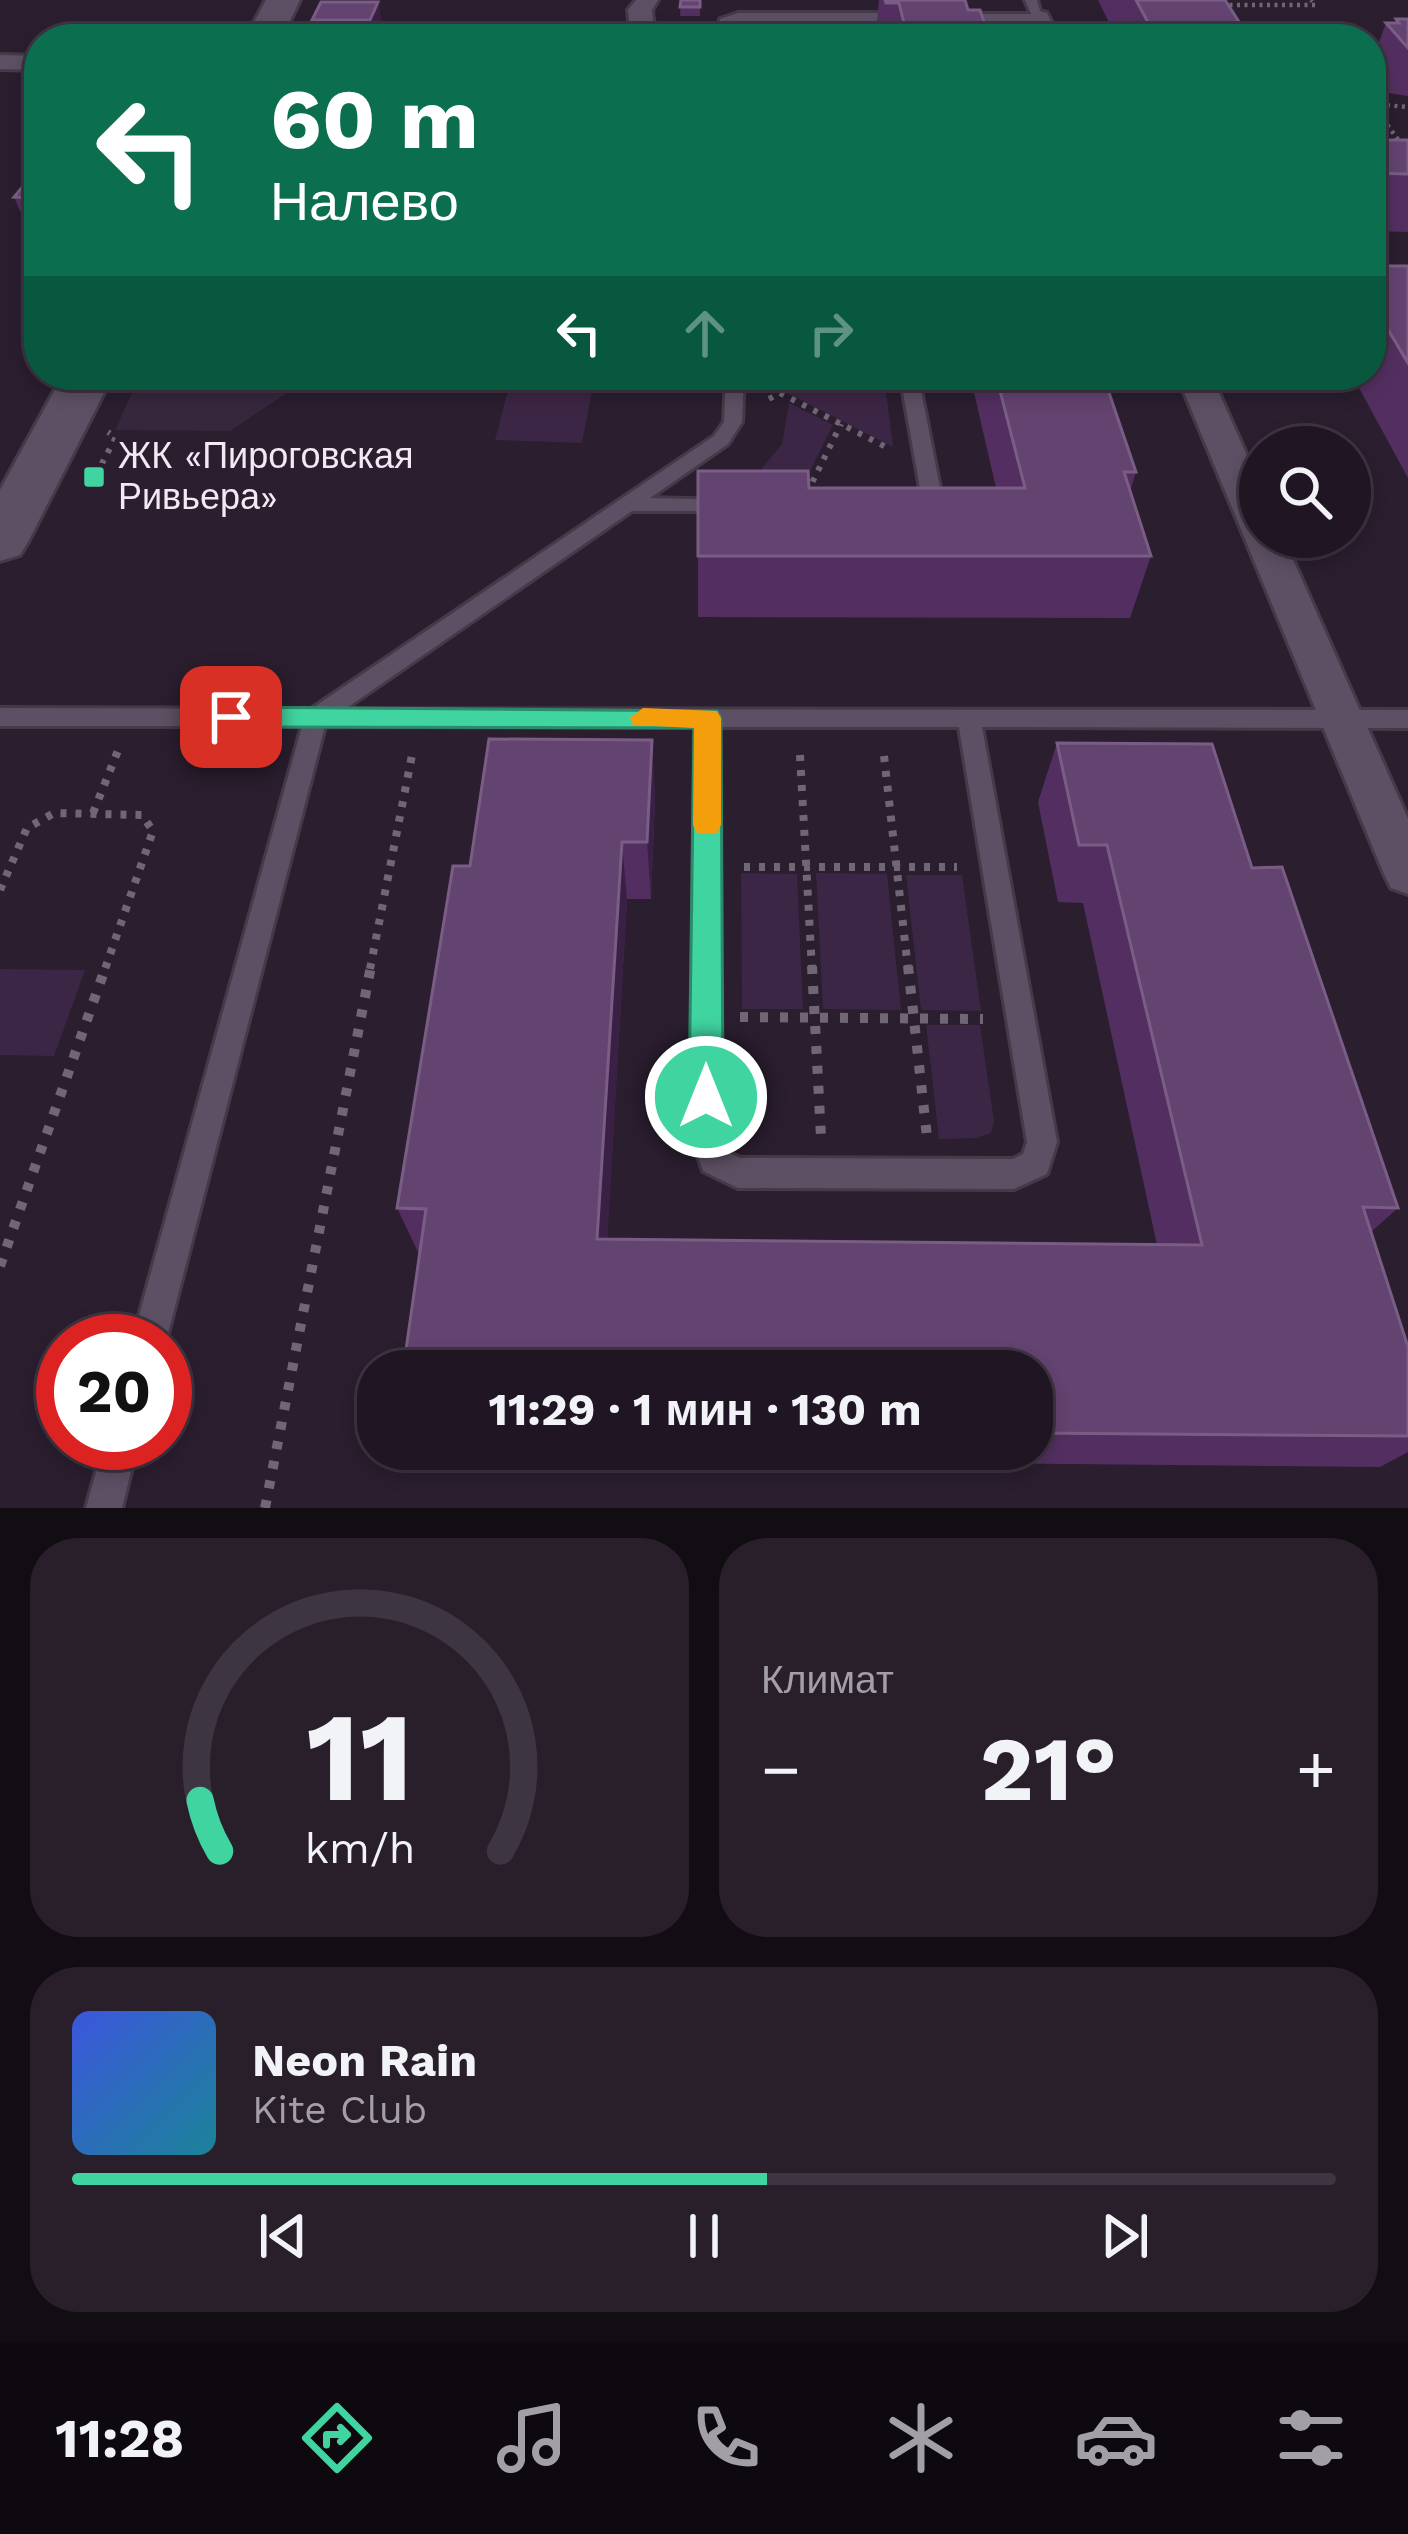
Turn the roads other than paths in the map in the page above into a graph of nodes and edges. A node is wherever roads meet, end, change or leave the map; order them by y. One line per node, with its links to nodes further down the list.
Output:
1 (849, 17): 2 (lane); 5 (lane); 6 (lane)
2 (916, 17)
3 (939, 17): 4 (lane)
4 (1039, 19)
5 (724, 24)
6 (850, 24)
7 (80, 390): 15 (street)
8 (734, 390): 12 (lane)
9 (912, 390): 14 (lane)
10 (1200, 390): 11 (street)
11 (1239, 479)
12 (627, 504): 13 (lane); 18 (lane)
13 (801, 506)
14 (882, 506)
15 (0, 542)
16 (1273, 558): 21 (street)
17 (0, 717): 18 (lane)
18 (316, 717): 19 (lane); 24 (lane)
19 (707, 718): 20 (lane); 20 (lane)
20 (969, 718): 21 (lane)
21 (1343, 719): 22 (lane); 23 (street)
22 (1408, 719)
23 (1408, 874)
24 (156, 1314)
25 (115, 1470): 26 (lane)
26 (104, 1508)

